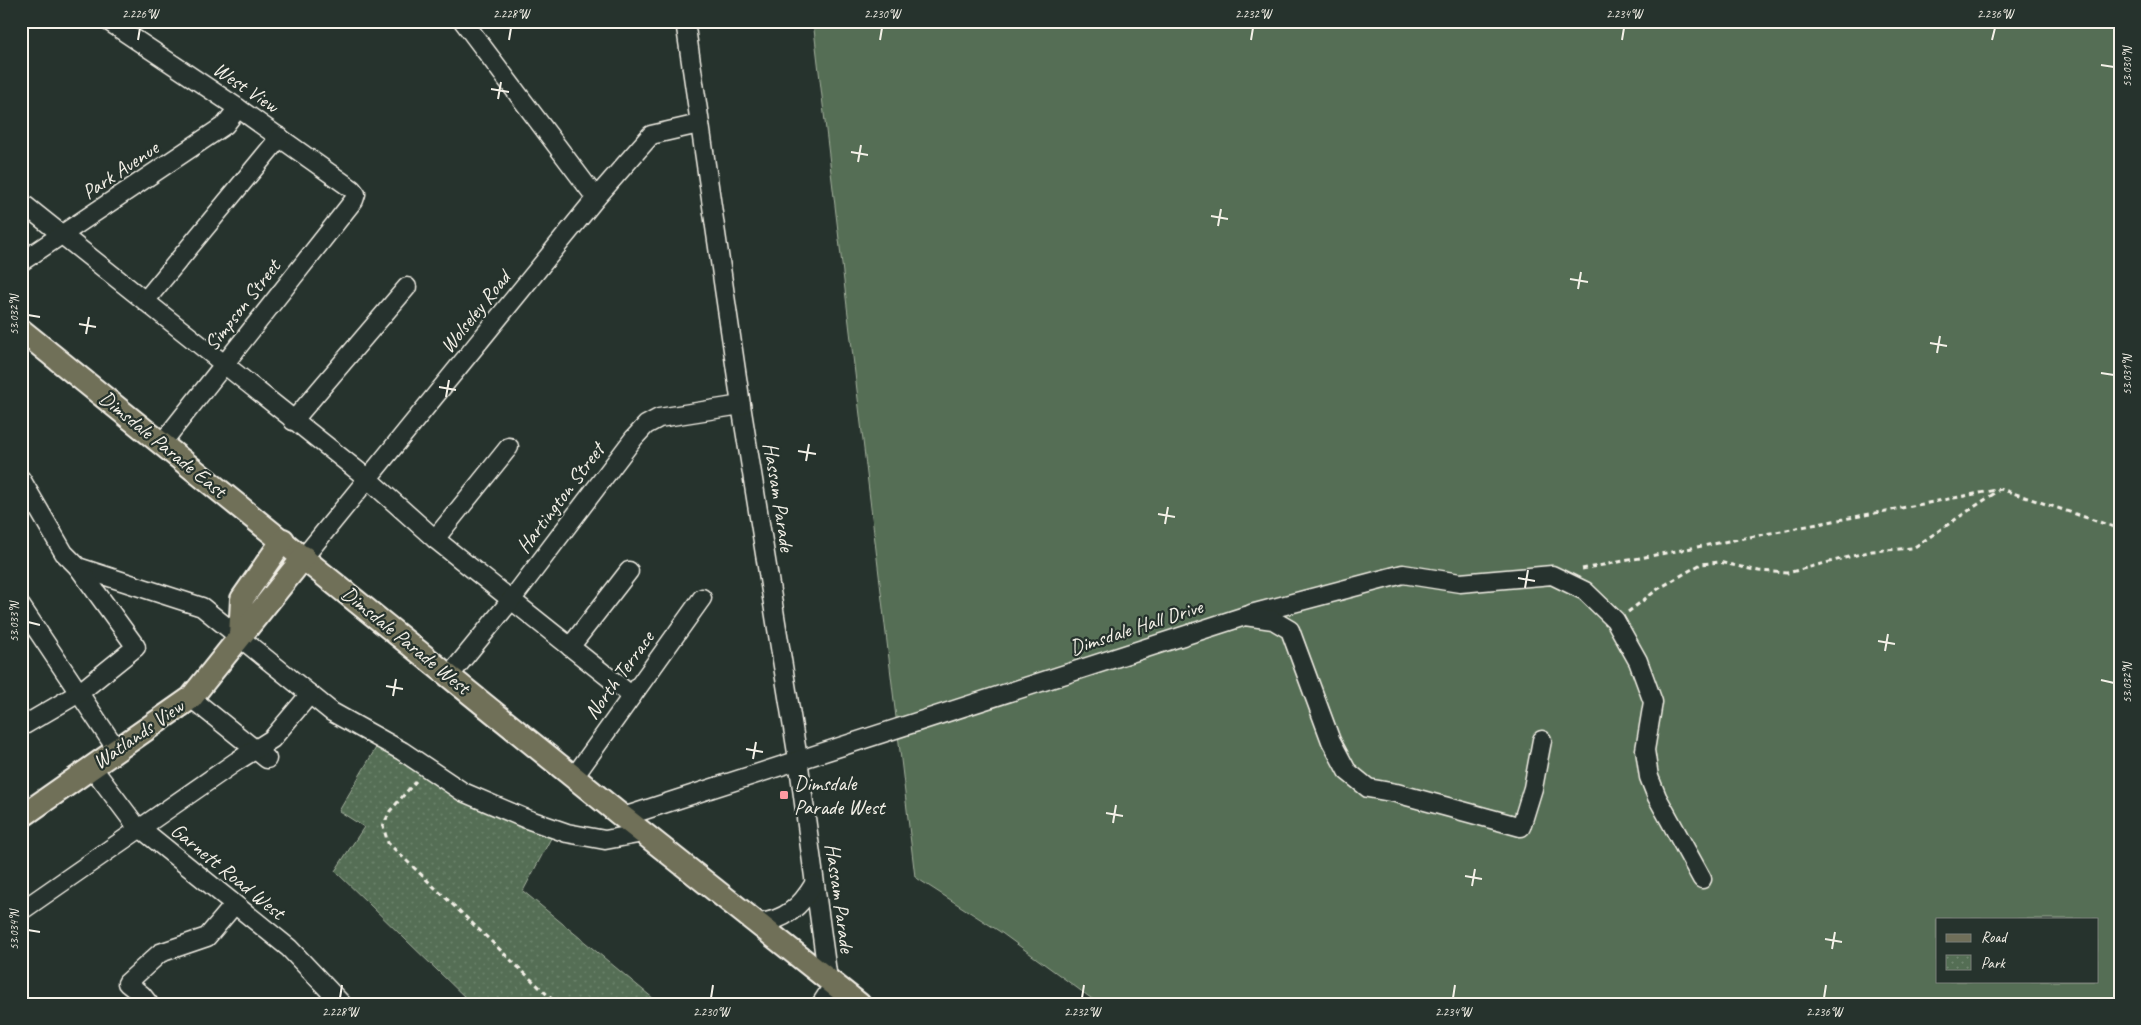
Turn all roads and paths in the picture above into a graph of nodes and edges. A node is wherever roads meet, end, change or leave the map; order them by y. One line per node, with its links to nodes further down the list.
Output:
1 (108, 21): 4 (street, West View)
2 (464, 21): 8 (street)
3 (685, 21): 5 (street, Hassam Parade)
4 (238, 108): 6 (street, West View); 10 (street, Park Avenue)
5 (699, 124): 8 (street, Wolseley Road); 16 (street, Hassam Parade)
6 (280, 137): 7 (street, West View); 13 (street)
7 (356, 194): 15 (street, Simpson Street)
8 (596, 198): 21 (street, Wolseley Road)
9 (21, 202): 10 (street)
10 (63, 236): 11 (street, Park Avenue); 13 (street)
11 (21, 262)
12 (407, 287): 17 (street)
13 (145, 301): 15 (street)
14 (21, 330): 18 (main road, Dimsdale Parade East)
15 (224, 364): 17 (street); 18 (street, Simpson Street)
16 (741, 405): 31 (street, Hartington Street); 46 (street, Hassam Parade)
17 (293, 421): 21 (street)
18 (162, 443): 25 (main road, Dimsdale Parade East)
19 (509, 447): 24 (street)
20 (21, 479): 27 (street)
21 (368, 479): 24 (street); 26 (street, Wolseley Road)
22 (2000, 490): 23 (path); 29 (path); 33 (path)
23 (2120, 530)
24 (435, 539): 31 (street)
25 (283, 540): 26 (main road, Dimsdale Parade East); 35 (main road)
26 (304, 557): 35 (main road, Watlands View); 37 (main road, Dimsdale Parade West)
27 (78, 567): 35 (street); 38 (street)
28 (629, 571): 36 (street)
29 (1552, 575): 34 (street); 54 (street)
30 (702, 598): 40 (street, North Terrace)
31 (512, 600): 36 (street); 37 (street, Hartington Street)
32 (21, 606): 38 (street)
33 (1625, 615)
34 (1245, 616): 43 (street, Dimsdale Hall Drive); 46 (street, Dimsdale Hall Drive)
35 (240, 636): 39 (street); 41 (main road, Watlands View)
36 (570, 647): 40 (street)
37 (450, 675): 49 (main road, Dimsdale Parade West)
38 (79, 693): 42 (street); 44 (street)
39 (310, 694): 45 (street); 48 (street)
40 (632, 696): 49 (street, North Terrace)
41 (190, 698): 44 (main road, Watlands View); 45 (street)
42 (21, 727)
43 (1542, 740)
44 (117, 750): 47 (main road, Watlands View)
45 (261, 754): 52 (street)
46 (798, 759): 51 (street, Dimsdale Hall Drive); 55 (street, Hassam Parade)
47 (92, 767): 50 (main road, Watlands View); 52 (street, Garnett Road West)
48 (428, 767): 53 (street); 62 (path)
49 (574, 777): 51 (main road, Dimsdale Parade West)
50 (21, 817)
51 (623, 817): 53 (main road, Dimsdale Parade West)
52 (141, 829): 56 (street, Garnett Road West); 57 (street)
53 (643, 833): 58 (main road, Dimsdale Parade West)
54 (1702, 879)
55 (814, 884): 58 (street); 59 (street, Hassam Parade)
56 (234, 905): 60 (street); 61 (street, Garnett Road West)
57 (21, 911)
58 (758, 924): 59 (main road, Dimsdale Parade West)
59 (831, 982): 63 (street); 64 (main road, Dimsdale Parade West)
60 (149, 1004)
61 (342, 1004)
62 (557, 1004)
63 (821, 1004)
64 (859, 1004)

